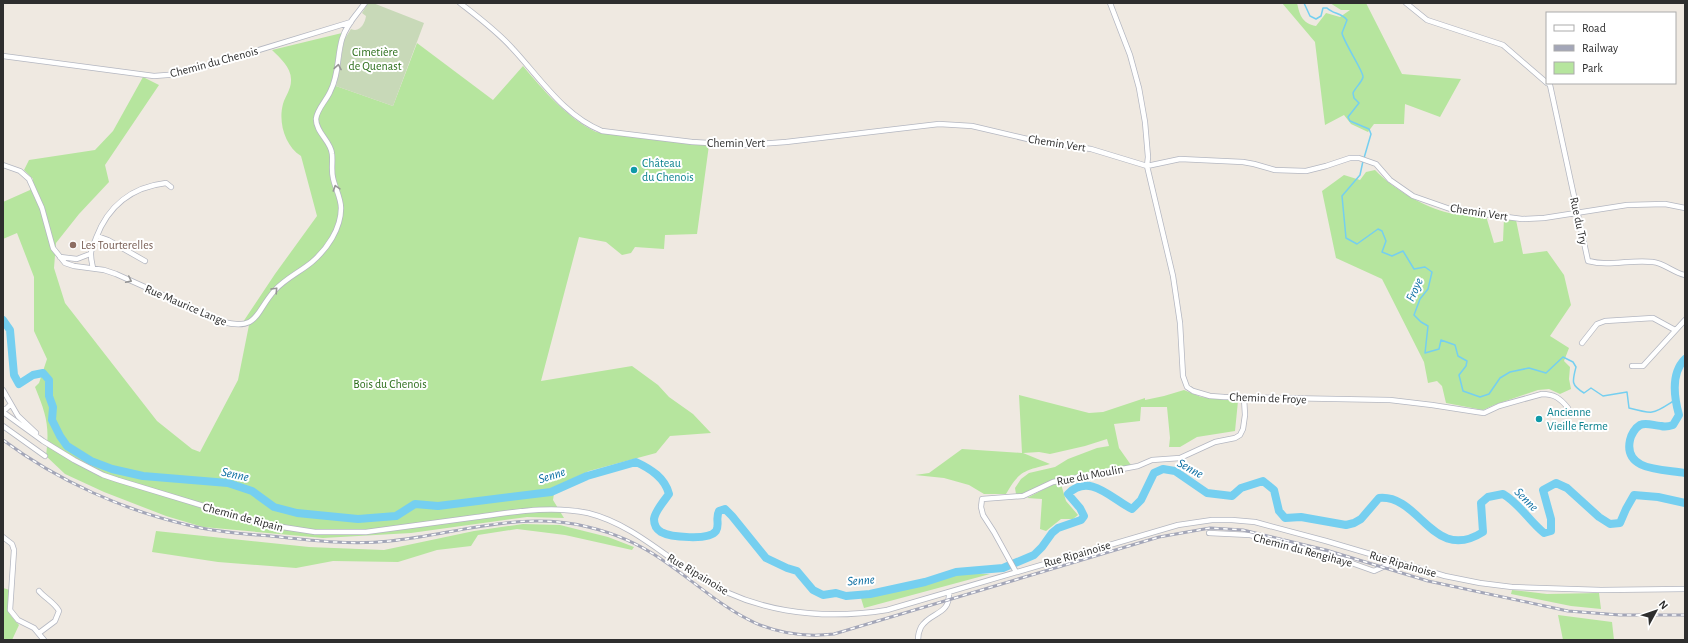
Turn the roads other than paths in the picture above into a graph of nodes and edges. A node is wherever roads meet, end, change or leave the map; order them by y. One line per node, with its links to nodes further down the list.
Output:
1 (365, 3): 5 (street)
2 (460, 3): 10 (street, Chemin Vert)
3 (1110, 3): 10 (street, Chemin de Froye)
4 (1406, 3): 7 (street, Rue du Try)
5 (351, 22): 6 (street, Chemin du Chenois); 18 (street, Rue Maurice Lange, one-way to 5)
6 (3, 56)
7 (1546, 82)
8 (1548, 84): 13 (street, Rue du Try)
9 (3, 165): 16 (street)
10 (1147, 166): 13 (street, Chemin Vert); 25 (street, Chemin de Froye)
11 (171, 187): 14 (street)
12 (1685, 208): 13 (street, Chemin Vert)
13 (1578, 213): 19 (street, Rue du Try)
14 (97, 236): 15 (street); 17 (street)
15 (90, 254): 16 (street); 18 (street)
16 (60, 257): 18 (street, Rue Maurice Lange)
17 (145, 261)
18 (92, 268)
19 (1685, 275)
20 (1685, 320): 21 (street)
21 (1675, 330): 22 (street); 23 (street)
22 (1582, 343)
23 (1632, 366)
24 (3, 390): 26 (street, Chemin de Ripain)
25 (1244, 398): 27 (street, Chemin de Froye); 36 (street, Rue du Moulin)
26 (11, 404): 28 (street, Chemin de Ripain); 30 (street, Chemin de Ripain)
27 (1568, 408)
28 (3, 410): 30 (street, Chemin de Ripain)
29 (3, 426): 31 (street)
30 (54, 448): 32 (street, Chemin de Ripain)
31 (45, 456)
32 (490, 515): 39 (street, Rue Ripainoise)
33 (1209, 533): 35 (street, Chemin du Rengihaye)
34 (3, 537): 40 (street)
35 (1394, 562): 36 (street, Rue Ripainoise); 37 (street, Rue Ripainoise)
36 (1015, 570): 39 (street, Rue Ripainoise)
37 (1685, 589)
38 (39, 591): 40 (street)
39 (949, 592): 42 (street)
40 (40, 632): 41 (street)
41 (44, 640)
42 (918, 640)

